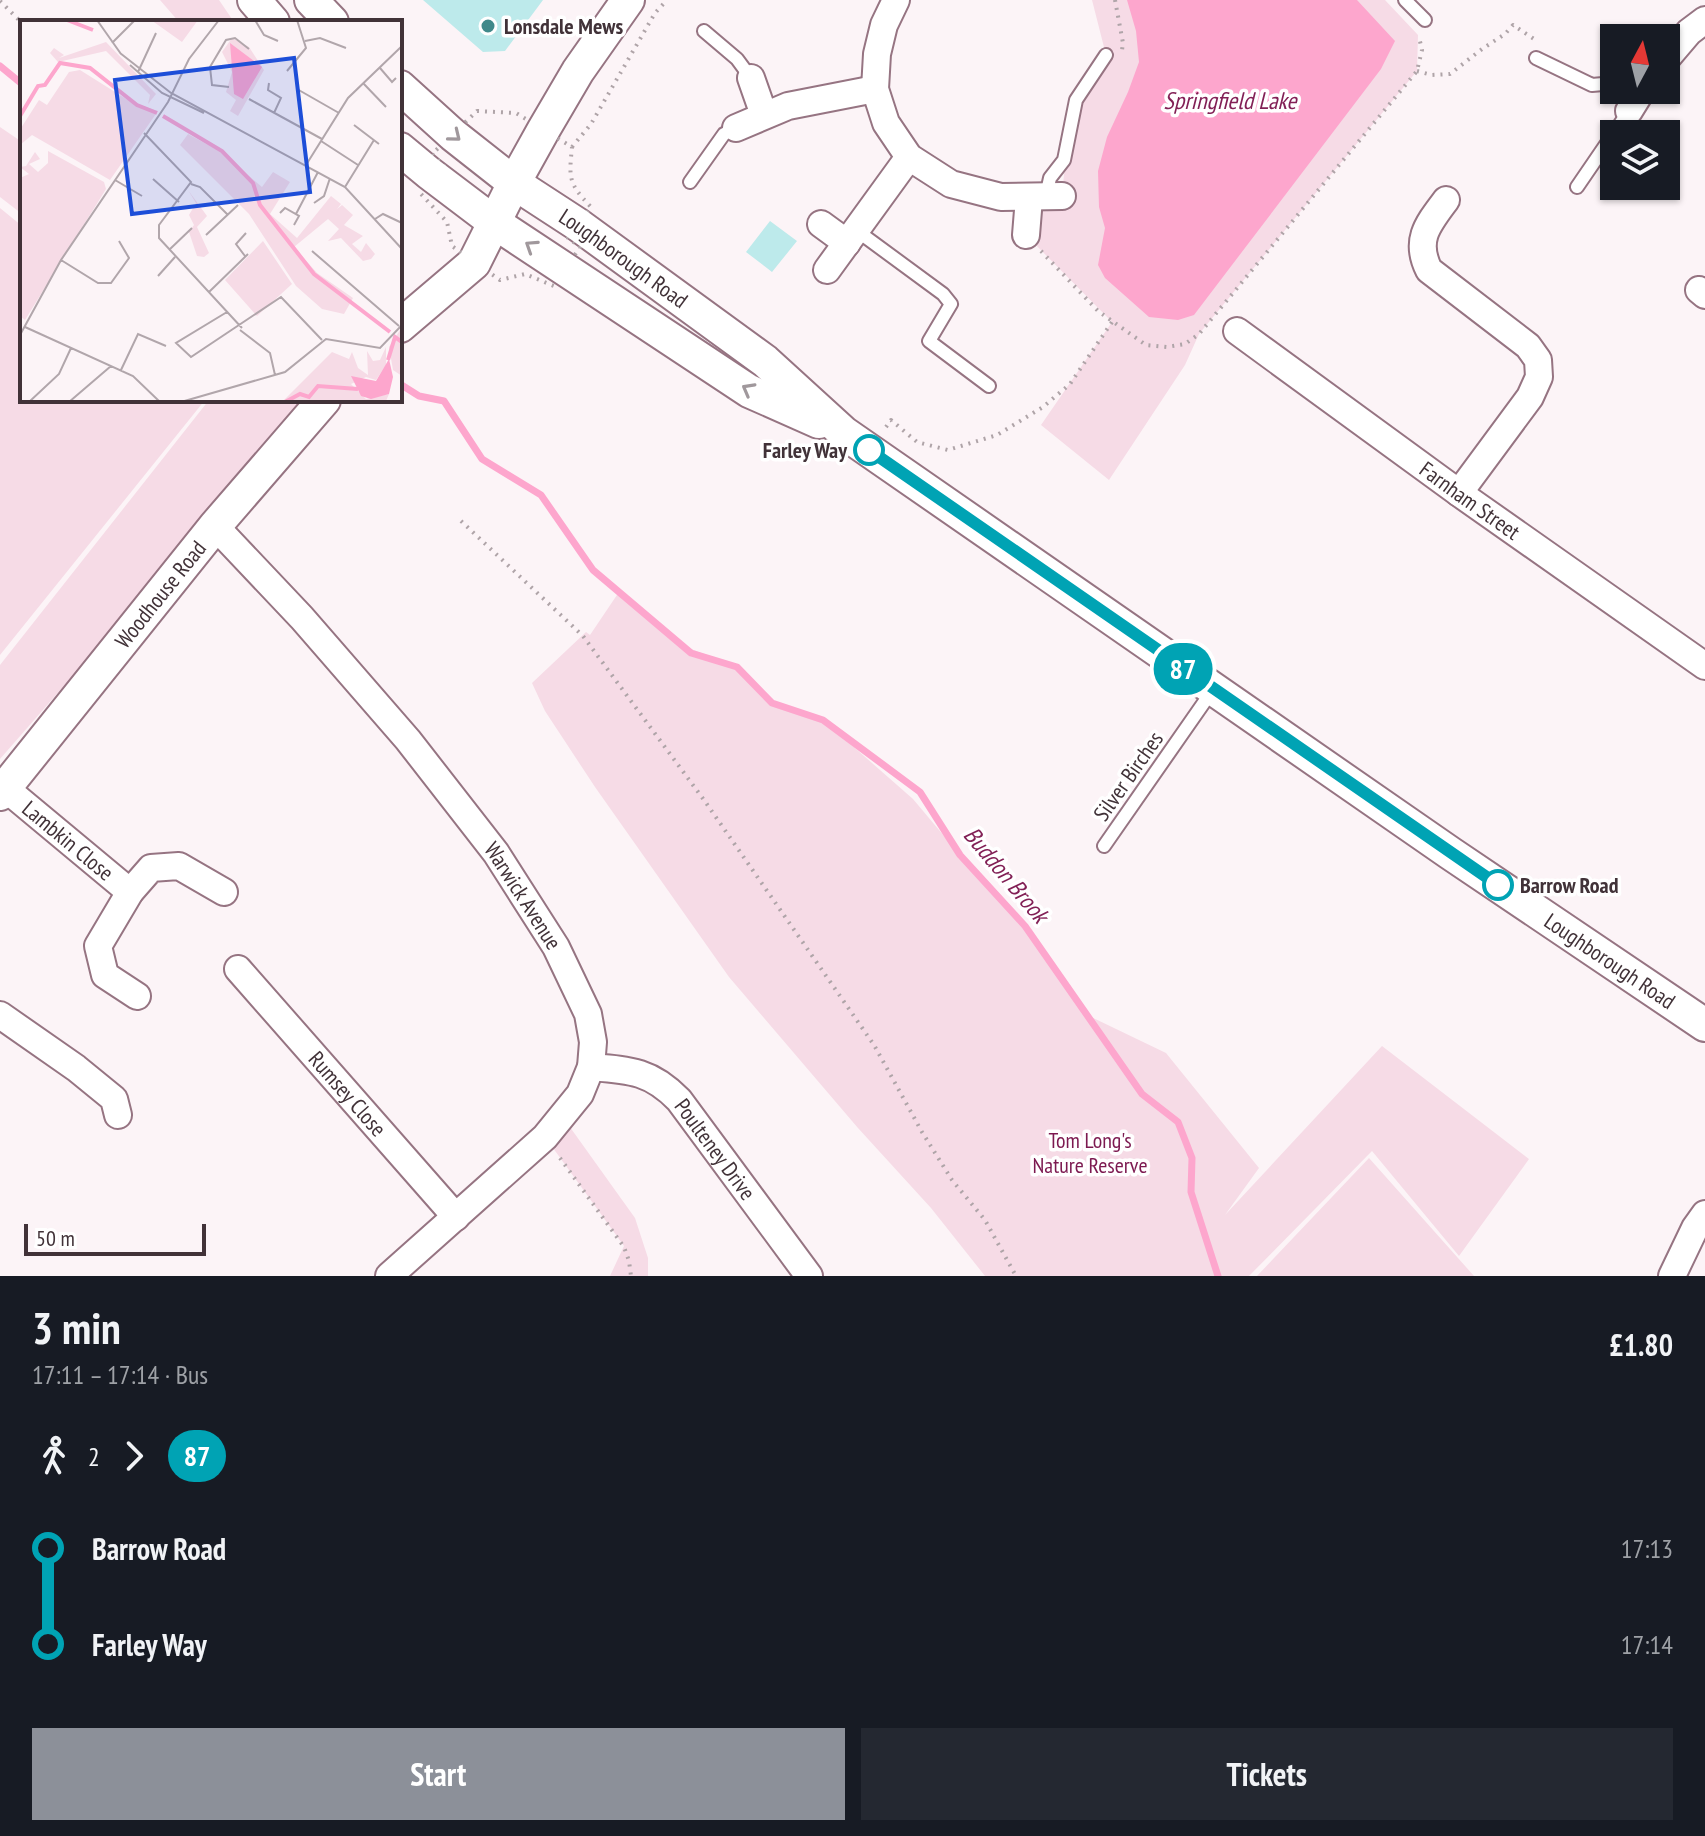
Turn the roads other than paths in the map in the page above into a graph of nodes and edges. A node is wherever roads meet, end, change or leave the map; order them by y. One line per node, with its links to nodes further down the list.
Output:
1 (254, 0): 6 (street)
2 (311, 0): 7 (street)
3 (628, 0): 24 (street)
4 (896, 0): 17 (street)
5 (1405, 0): 8 (lane)
6 (271, 20)
7 (330, 20)
8 (1425, 20)
9 (1705, 20): 11 (street)
10 (704, 31): 14 (lane)
11 (1680, 43)
12 (1106, 55): 26 (lane)
13 (1536, 58): 15 (lane)
14 (751, 78): 19 (street)
15 (1600, 84)
16 (402, 89): 24 (street, Loughborough Road, one-way to 24)
17 (875, 89): 19 (street); 22 (street)
18 (1634, 104): 25 (lane)
19 (764, 115): 20 (street)
20 (736, 128): 23 (lane)
21 (402, 151): 28 (street, Loughborough Road)
22 (909, 157): 26 (street); 31 (street)
23 (690, 182)
24 (514, 183): 28 (street); 37 (street, Loughborough Road)
25 (1577, 187)
26 (1046, 197): 30 (street)
27 (1446, 200): 38 (street)
28 (495, 223): 33 (street); 37 (street, Loughborough Road, one-way to 28)
29 (821, 224): 31 (street)
30 (1026, 235)
31 (852, 236): 32 (street); 35 (lane)
32 (827, 270)
33 (402, 324)
34 (1237, 331): 38 (street, Farnham Street)
35 (989, 386)
36 (322, 402): 39 (street, Woodhouse Road)
37 (857, 441): 41 (street, Loughborough Road)
38 (1459, 493): 40 (street, Farnham Street)
39 (215, 526): 42 (street, Woodhouse Road); 50 (street, Warwick Avenue)
40 (1705, 666)
41 (1213, 690): 43 (lane, Silver Birches); 49 (street, Loughborough Road)
42 (3, 791): 44 (street, Lambkin Close)
43 (1104, 846)
44 (130, 892): 45 (street, Lambkin Close); 47 (street, Lambkin Close)
45 (224, 892)
46 (238, 969): 53 (street, Rumsey Close)
47 (137, 996)
48 (0, 1015): 51 (street)
49 (1703, 1019)
50 (591, 1067): 53 (street, Warwick Avenue); 55 (street, Poulteney Drive)
51 (118, 1115)
52 (1705, 1214): 56 (street)
53 (456, 1217): 54 (street, Warwick Avenue)
54 (389, 1276)
55 (809, 1276)
56 (1672, 1276)

